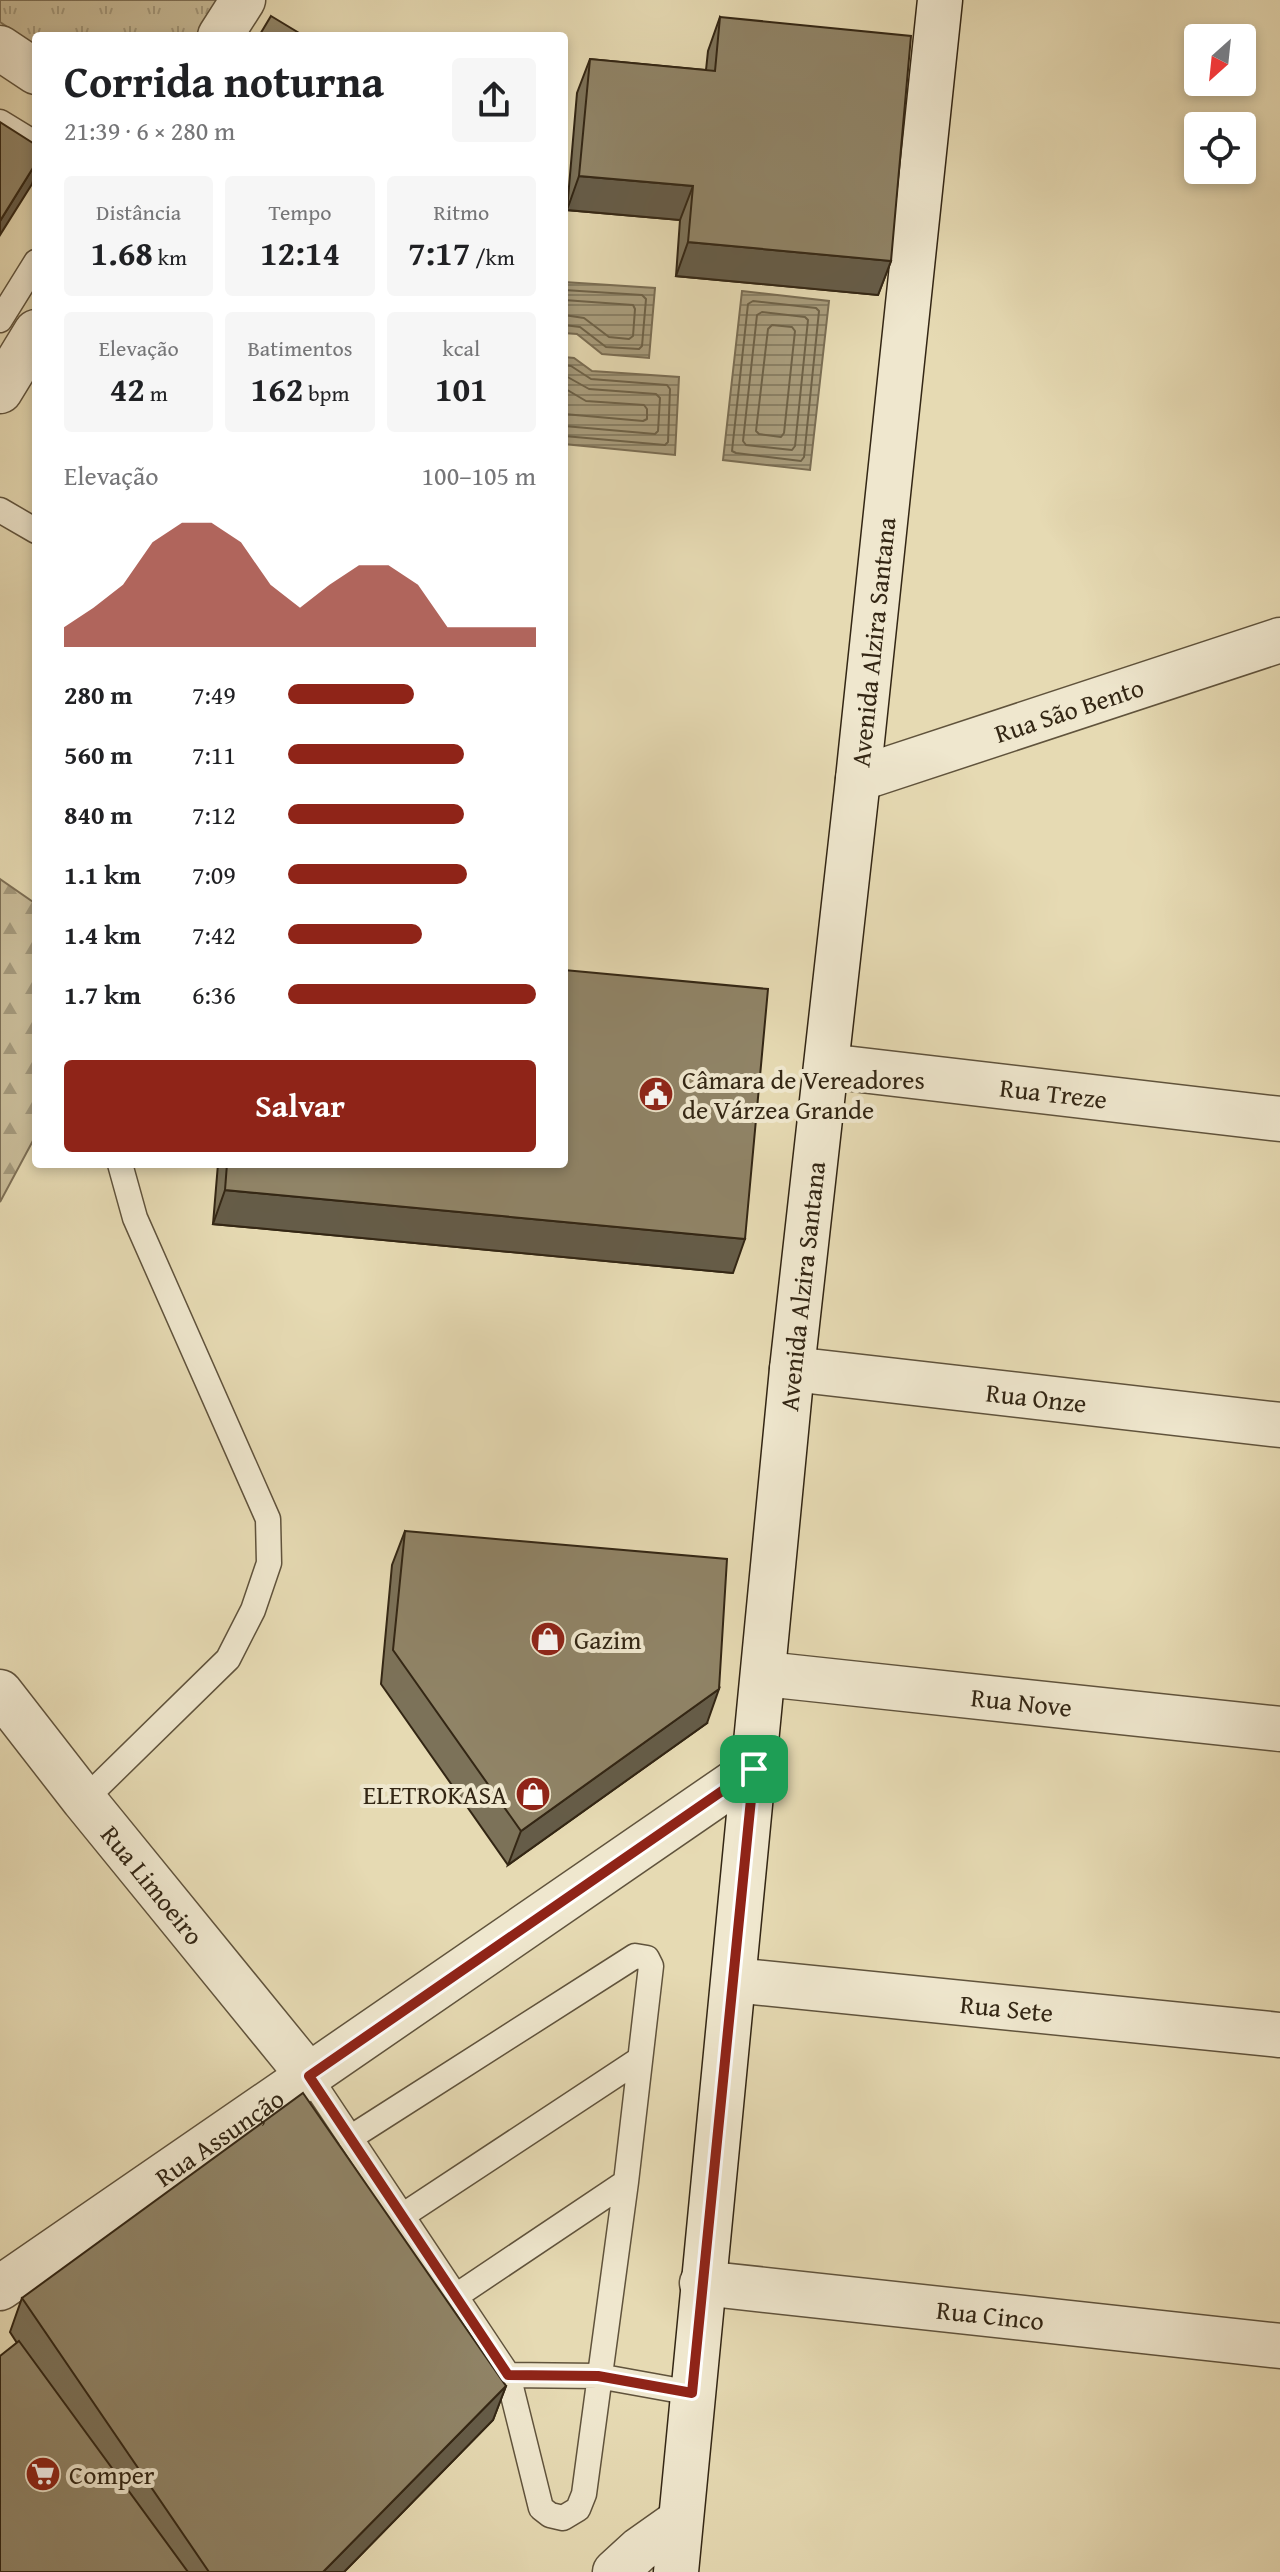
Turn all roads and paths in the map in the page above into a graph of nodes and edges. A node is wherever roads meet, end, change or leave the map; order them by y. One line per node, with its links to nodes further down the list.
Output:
1 (243, 0): 3 (street)
2 (940, 0): 15 (street, Avenida Alzira Santana)
3 (223, 32)
4 (0, 48): 5 (street)
5 (32, 69)
6 (0, 122): 7 (lane)
7 (32, 142)
8 (32, 268): 9 (lane)
9 (0, 320)
10 (32, 339): 11 (street)
11 (0, 391)
12 (0, 510): 13 (lane)
13 (32, 529)
14 (1280, 640): 15 (street, Rua São Bento)
15 (858, 779): 16 (street, Avenida Alzira Santana)
16 (827, 1066): 17 (street, Rua Treze); 19 (street, Avenida Alzira Santana)
17 (1280, 1119)
18 (121, 1168): 25 (lane)
19 (792, 1369): 20 (street, Rua Onze); 21 (street, Avenida Alzira Santana)
20 (1280, 1425)
21 (765, 1674): 23 (street, Rua Nove); 24 (street, Avenida Alzira Santana)
22 (0, 1692): 25 (street, Rua Limoeiro)
23 (1280, 1729)
24 (754, 1769): 26 (street, Avenida Alzira Santana); 29 (street, Rua Assunção)
25 (84, 1800): 29 (street, Rua Limoeiro)
26 (734, 1980): 27 (street, Rua Sete); 33 (street, Avenida Alzira Santana)
27 (1280, 2035)
28 (640, 2059): 30 (lane); 31 (lane); 32 (lane)
29 (309, 2076): 30 (lane); 34 (street, Rua Assunção)
30 (350, 2138): 32 (lane)
31 (626, 2182): 35 (lane); 38 (lane)
32 (402, 2216): 35 (lane)
33 (702, 2283): 36 (street, Rua Cinco); 39 (street, Avenida Alzira Santana)
34 (0, 2288)
35 (456, 2296): 37 (lane)
36 (1280, 2346)
37 (508, 2375): 38 (lane); 38 (lane)
38 (598, 2376): 39 (lane)
39 (692, 2393): 40 (street, Avenida Alzira Santana)
40 (680, 2521): 41 (street); 42 (street, Avenida Alzira Santana)
41 (615, 2572)
42 (676, 2572)

